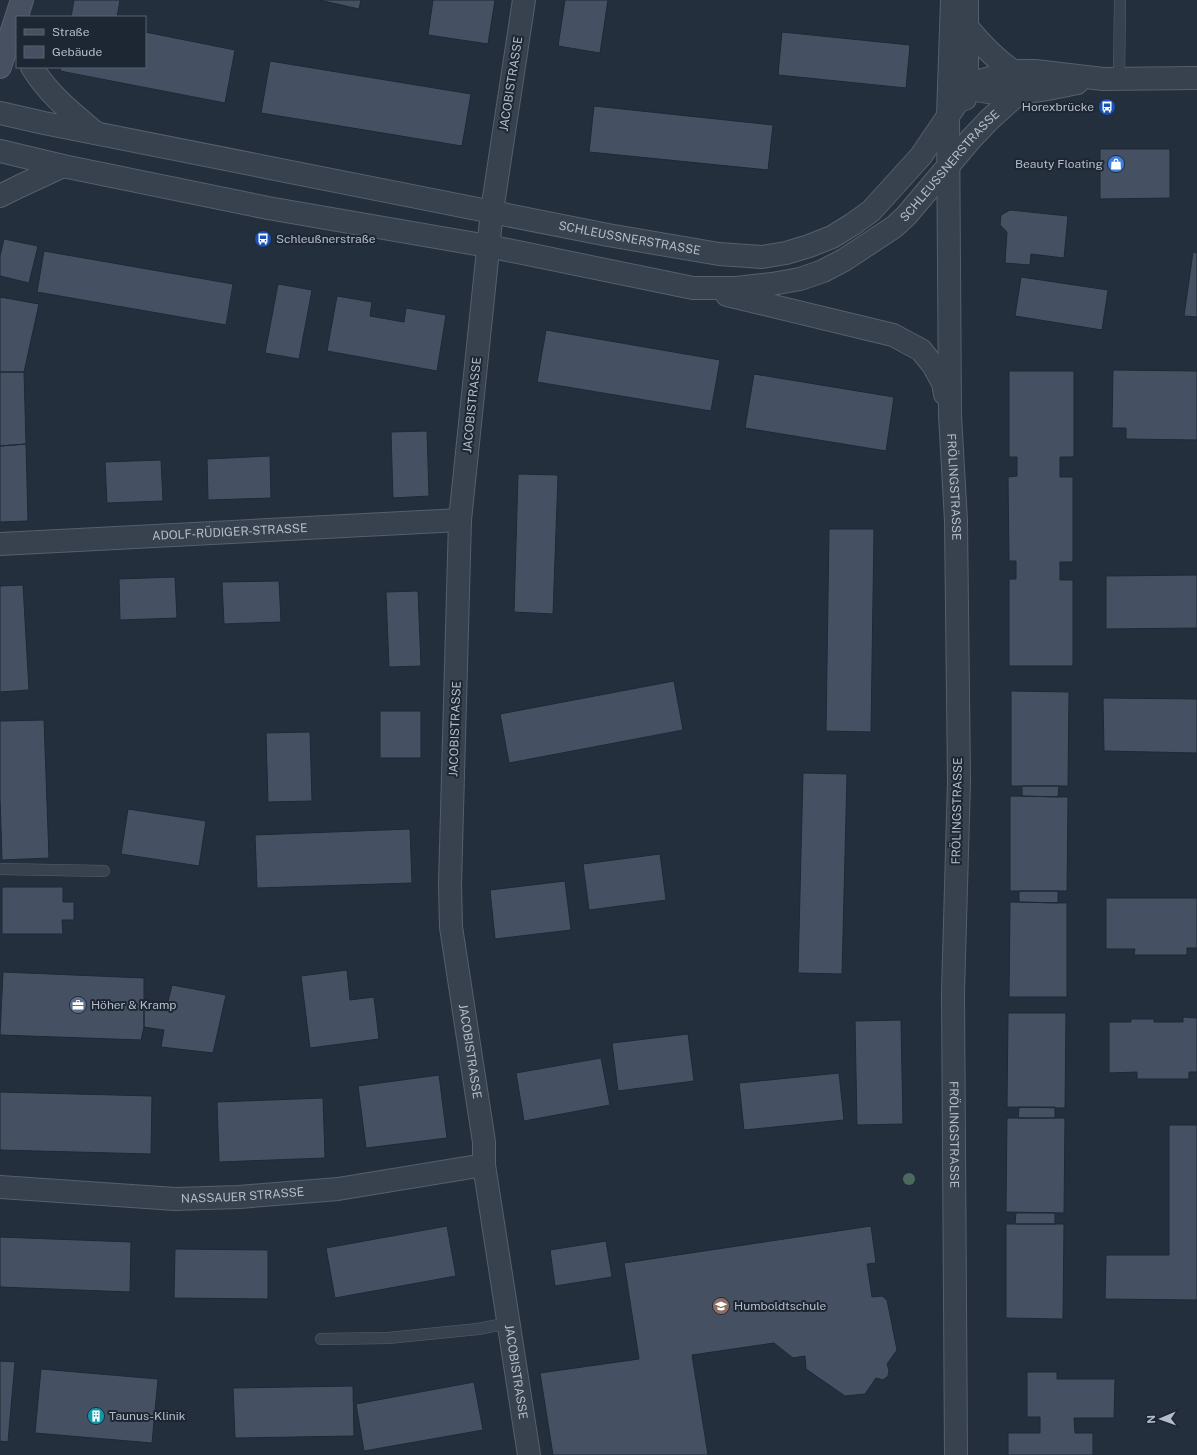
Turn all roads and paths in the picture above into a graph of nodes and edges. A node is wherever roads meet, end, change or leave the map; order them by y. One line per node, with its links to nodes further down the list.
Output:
1 (22, 0): 6 (street)
2 (524, 0): 24 (street, JACOBISTRASSE)
3 (952, 0): 8 (street, FRÖLINGSTRASSE)
4 (967, 0): 8 (street, FRÖLINGSTRASSE)
5 (1120, 0): 14 (lane)
6 (19, 16)
7 (15, 33): 9 (street)
8 (959, 33): 11 (street); 15 (street, FRÖLINGSTRASSE); 18 (street, FRÖLINGSTRASSE)
9 (0, 66)
10 (33, 68): 19 (street, SCHLEUSSNERSTRASSE)
11 (1013, 71): 13 (street, SCHLEUSSNERSTRASSE); 15 (street, SCHLEUSSNERSTRASSE)
12 (1197, 78): 14 (street, SCHLEUSSNERSTRASSE)
13 (1096, 79): 14 (street, SCHLEUSSNERSTRASSE); 16 (street, SCHLEUSSNERSTRASSE)
14 (1120, 79)
15 (968, 88): 16 (street); 18 (street, SCHLEUSSNERSTRASSE); 22 (street, FRÖLINGSTRASSE)
16 (1019, 93): 22 (street, SCHLEUSSNERSTRASSE)
17 (0, 113): 19 (street, SCHLEUSSNERSTRASSE)
18 (948, 116): 22 (street, FRÖLINGSTRASSE); 24 (street, SCHLEUSSNERSTRASSE)
19 (96, 134): 24 (street, SCHLEUSSNERSTRASSE)
20 (0, 151): 21 (street, SCHLEUSSNERSTRASSE)
21 (63, 166): 23 (street); 25 (street, SCHLEUSSNERSTRASSE)
22 (948, 168): 26 (street, SCHLEUSSNERSTRASSE); 27 (street, FRÖLINGSTRASSE)
23 (0, 196)
24 (492, 211): 25 (street, JACOBISTRASSE)
25 (488, 246): 26 (street, SCHLEUSSNERSTRASSE); 28 (street, JACOBISTRASSE)
26 (693, 288): 27 (street, SCHLEUSSNERSTRASSE)
27 (950, 415): 37 (street, FRÖLINGSTRASSE)
28 (460, 520): 29 (street, ADOLF-RÜDIGER-STRASSE); 32 (street, JACOBISTRASSE)
29 (0, 544)
30 (0, 868): 31 (lane)
31 (104, 871)
32 (484, 1165): 33 (street, NASSAUER STRASSE); 34 (street, JACOBISTRASSE)
33 (0, 1187)
34 (509, 1323): 35 (lane); 36 (street, JACOBISTRASSE)
35 (321, 1340)
36 (529, 1455)
37 (956, 1455)

